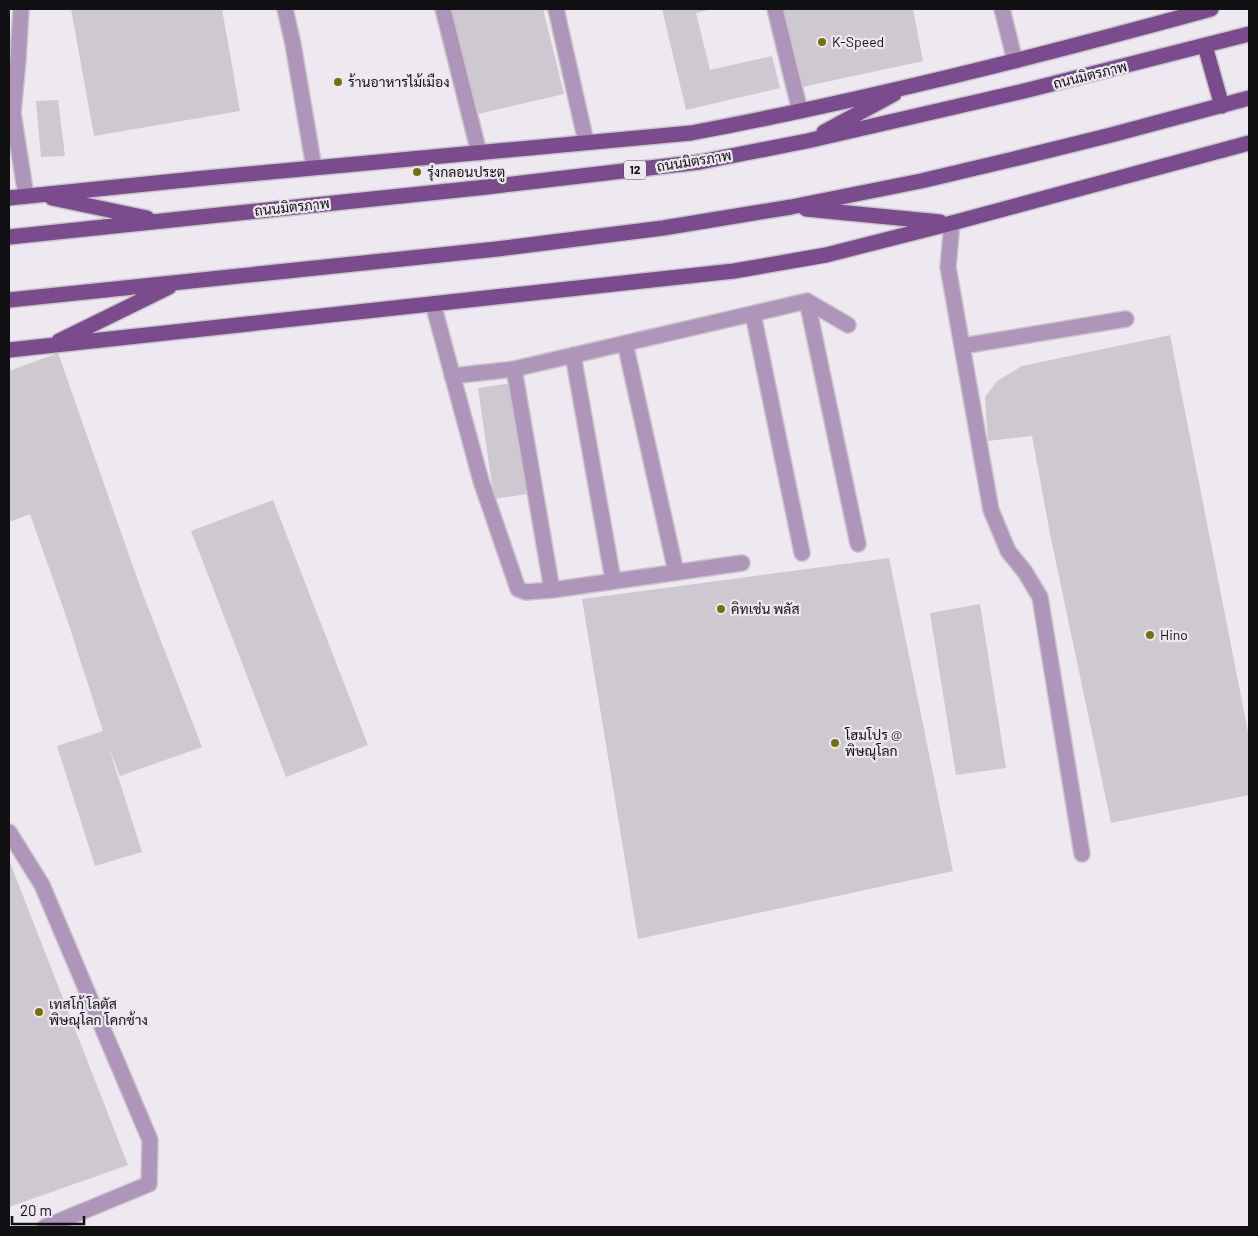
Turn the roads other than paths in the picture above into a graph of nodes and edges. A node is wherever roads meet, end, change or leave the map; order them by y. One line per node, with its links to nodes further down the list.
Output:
1 (20, 9): 15 (street)
2 (285, 9): 20 (street)
3 (442, 9): 19 (street)
4 (556, 9): 17 (street)
5 (774, 9): 14 (street)
6 (1002, 9): 10 (street)
7 (1211, 9): 10 (main road)
8 (1249, 34): 9 (main road, ถนนมิตรภาพ / 12)
9 (1205, 46): 13 (main road); 16 (main road, ถนนมิตรภาพ / 12)
10 (1015, 61): 11 (main road)
11 (910, 85): 14 (main road); 16 (main road)
12 (1249, 98): 13 (main road)
13 (1222, 106): 23 (main road)
14 (800, 111): 17 (main road)
15 (11, 113): 21 (street)
16 (807, 141): 24 (main road, ถนนมิตรภาพ / 12)
17 (586, 142): 19 (main road)
18 (1249, 143): 25 (main road)
19 (479, 152): 21 (main road)
20 (313, 162)
21 (32, 196): 22 (main road); 24 (main road)
22 (9, 198)
23 (791, 207): 25 (main road); 27 (main road)
24 (160, 221): 26 (main road, ถนนมิตรภาพ / 12)
25 (952, 223): 30 (main road); 36 (street)
26 (9, 236)
27 (179, 282): 28 (main road); 35 (main road)
28 (9, 300)
29 (807, 301): 31 (street); 33 (street); 41 (street)
30 (433, 304): 35 (main road); 40 (street)
31 (753, 314): 34 (street); 42 (street)
32 (1126, 319): 36 (street)
33 (848, 325)
34 (625, 343): 38 (street); 44 (street)
35 (50, 346): 37 (main road)
36 (962, 346): 48 (street)
37 (9, 350)
38 (573, 355): 39 (street); 45 (street)
39 (514, 369): 40 (street); 46 (street)
40 (452, 376): 46 (street)
41 (858, 544)
42 (802, 554)
43 (742, 563): 44 (street)
44 (676, 572): 45 (street)
45 (613, 580): 46 (street)
46 (552, 590)
47 (9, 832): 49 (street)
48 (1082, 854)
49 (45, 1227)

